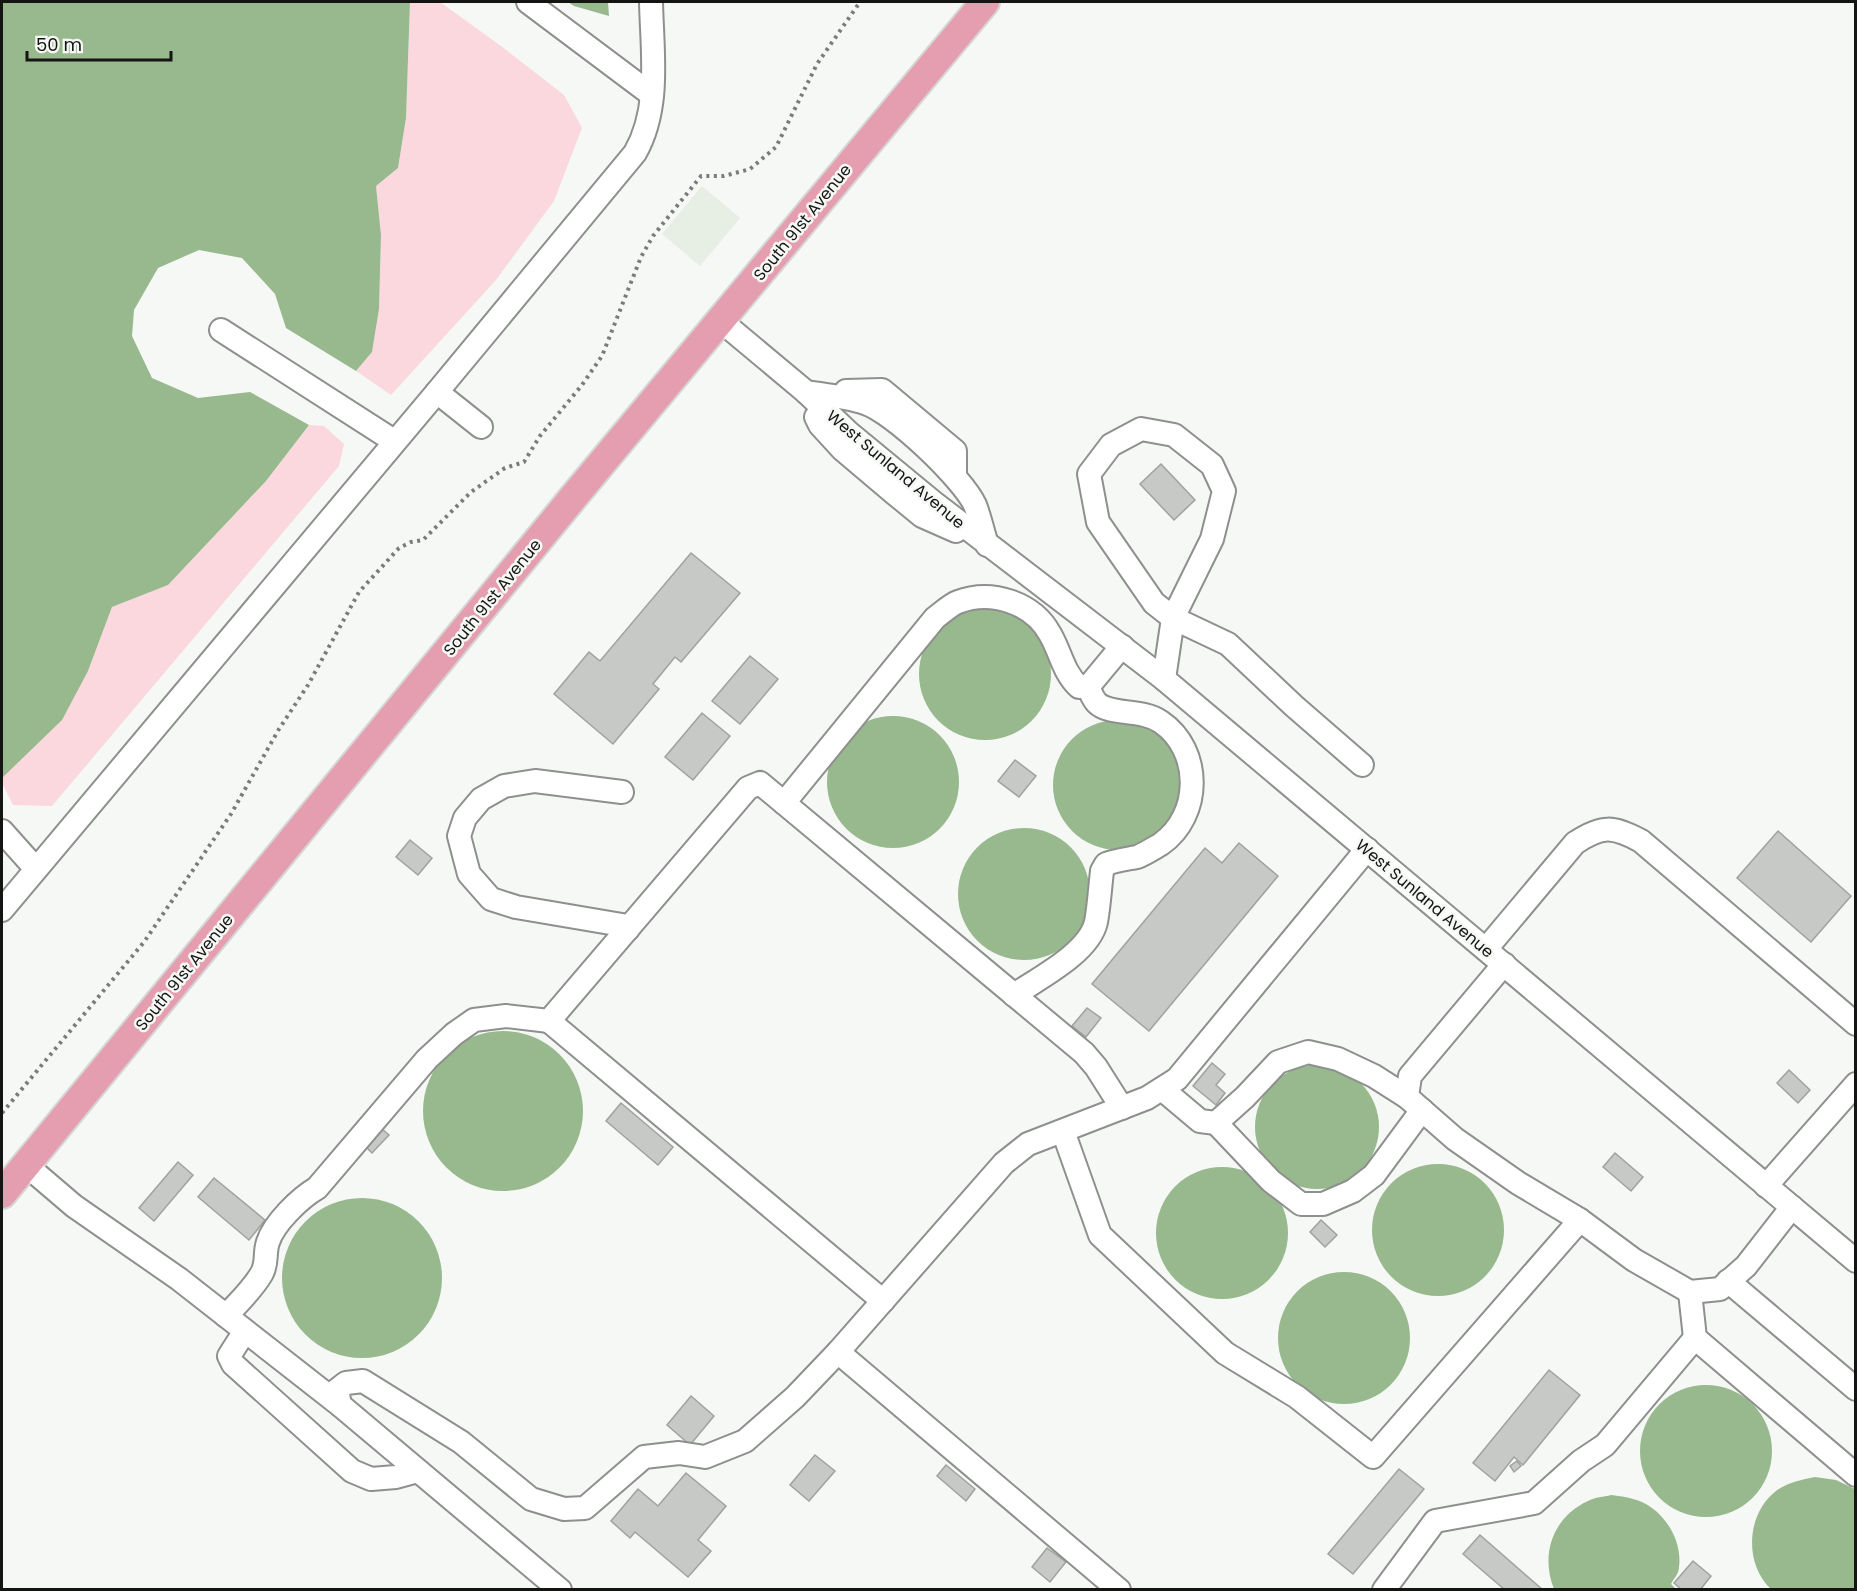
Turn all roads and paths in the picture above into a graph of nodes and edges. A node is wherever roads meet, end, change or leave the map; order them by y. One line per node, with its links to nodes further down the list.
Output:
1 (528, 2): 5 (street)
2 (651, 2): 5 (street)
3 (860, 2): 34 (path)
4 (985, 2): 6 (main road, South 91st Avenue)
5 (651, 95): 8 (street)
6 (721, 321): 9 (street, West Sunland Avenue); 37 (main road, South 91st Avenue)
7 (221, 330): 11 (street)
8 (437, 392): 10 (street); 11 (street)
9 (806, 392): 12 (street, West Sunland Avenue); 12 (street, West Sunland Avenue)
10 (481, 427)
11 (394, 441): 22 (street)
12 (987, 545): 14 (street, West Sunland Avenue)
13 (1173, 618): 13 (street); 15 (street); 17 (street)
14 (1122, 646): 15 (street, West Sunland Avenue); 16 (street)
15 (1164, 679): 21 (street, West Sunland Avenue)
16 (1088, 687): 19 (street); 27 (street)
17 (1362, 765)
18 (622, 792): 24 (street)
19 (784, 803): 24 (street); 27 (street)
20 (2, 831): 22 (street)
21 (1367, 849): 25 (street, West Sunland Avenue); 31 (street)
22 (36, 869): 23 (street)
23 (2, 910)
24 (628, 929): 28 (street)
25 (1486, 949): 26 (street, West Sunland Avenue); 29 (street)
26 (1504, 964): 32 (street); 38 (street, West Sunland Avenue)
27 (1014, 995): 33 (street)
28 (549, 1021): 45 (street); 46 (street)
29 (1856, 1024)
30 (1856, 1084): 38 (street)
31 (1162, 1089): 33 (street); 35 (street)
32 (1414, 1103): 35 (street); 35 (street); 41 (street)
33 (1122, 1108): 36 (street)
34 (2, 1113)
35 (1216, 1122)
36 (1063, 1131): 41 (street); 45 (street)
37 (26, 1165): 39 (main road, South 91st Avenue); 46 (street)
38 (1766, 1186): 40 (street, West Sunland Avenue)
39 (2, 1194)
40 (1792, 1207): 42 (street, West Sunland Avenue); 43 (street)
41 (1580, 1220): 44 (street)
42 (1856, 1261)
43 (1728, 1281): 44 (street); 50 (street)
44 (1690, 1292): 48 (street)
45 (883, 1301): 49 (street)
46 (226, 1316): 47 (street)
47 (244, 1331): 51 (street); 52 (street)
48 (1695, 1338): 53 (street); 56 (street)
49 (838, 1352): 51 (street); 55 (street)
50 (1856, 1389)
51 (340, 1406): 52 (street)
52 (418, 1471): 54 (street)
53 (1856, 1475)
54 (560, 1590)
55 (1119, 1590)
56 (1384, 1590)

